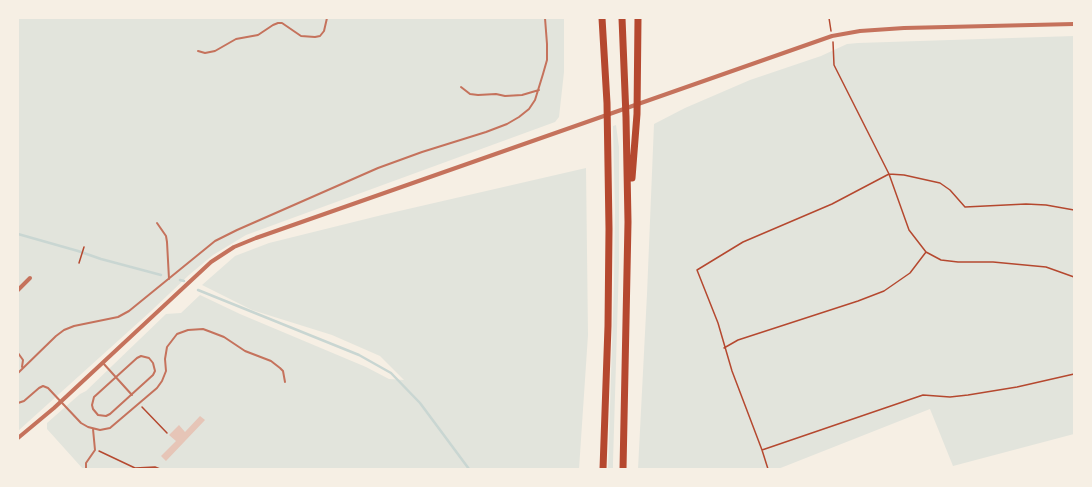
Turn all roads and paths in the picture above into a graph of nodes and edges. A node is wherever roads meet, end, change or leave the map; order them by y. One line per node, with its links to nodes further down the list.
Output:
1 (327, 18): 9 (lane)
2 (545, 18): 11 (lane)
3 (602, 18): 41 (highway)
4 (622, 18): 14 (highway)
5 (637, 18): 14 (highway)
6 (829, 18): 8 (path)
7 (1074, 24): 8 (street)
8 (832, 36): 12 (path); 25 (street)
9 (198, 52)
10 (461, 87): 11 (lane)
11 (539, 90): 21 (lane)
12 (889, 174): 13 (path); 17 (path); 23 (path)
13 (1074, 210)
14 (628, 222): 42 (highway)
15 (157, 223): 21 (lane)
16 (84, 247): 18 (path)
17 (926, 252): 19 (path); 23 (path)
18 (79, 263)
19 (1074, 277)
20 (30, 278): 22 (street)
21 (169, 280): 26 (lane)
22 (18, 290)
23 (724, 348): 38 (path)
24 (18, 353): 26 (lane)
25 (103, 363): 29 (lane); 36 (street)
26 (22, 369): 27 (lane)
27 (18, 373)
28 (1074, 374): 38 (path)
29 (116, 377): 31 (lane); 31 (lane); 31 (lane)
30 (285, 382): 33 (lane)
31 (132, 395)
32 (18, 403): 34 (lane)
33 (139, 403): 34 (lane); 35 (path)
34 (93, 429): 37 (lane)
35 (167, 433)
36 (18, 438)
37 (95, 450): 39 (lane); 40 (path)
38 (762, 450): 43 (path)
39 (86, 469)
40 (160, 469)
41 (603, 469)
42 (623, 469)
43 (768, 469)

